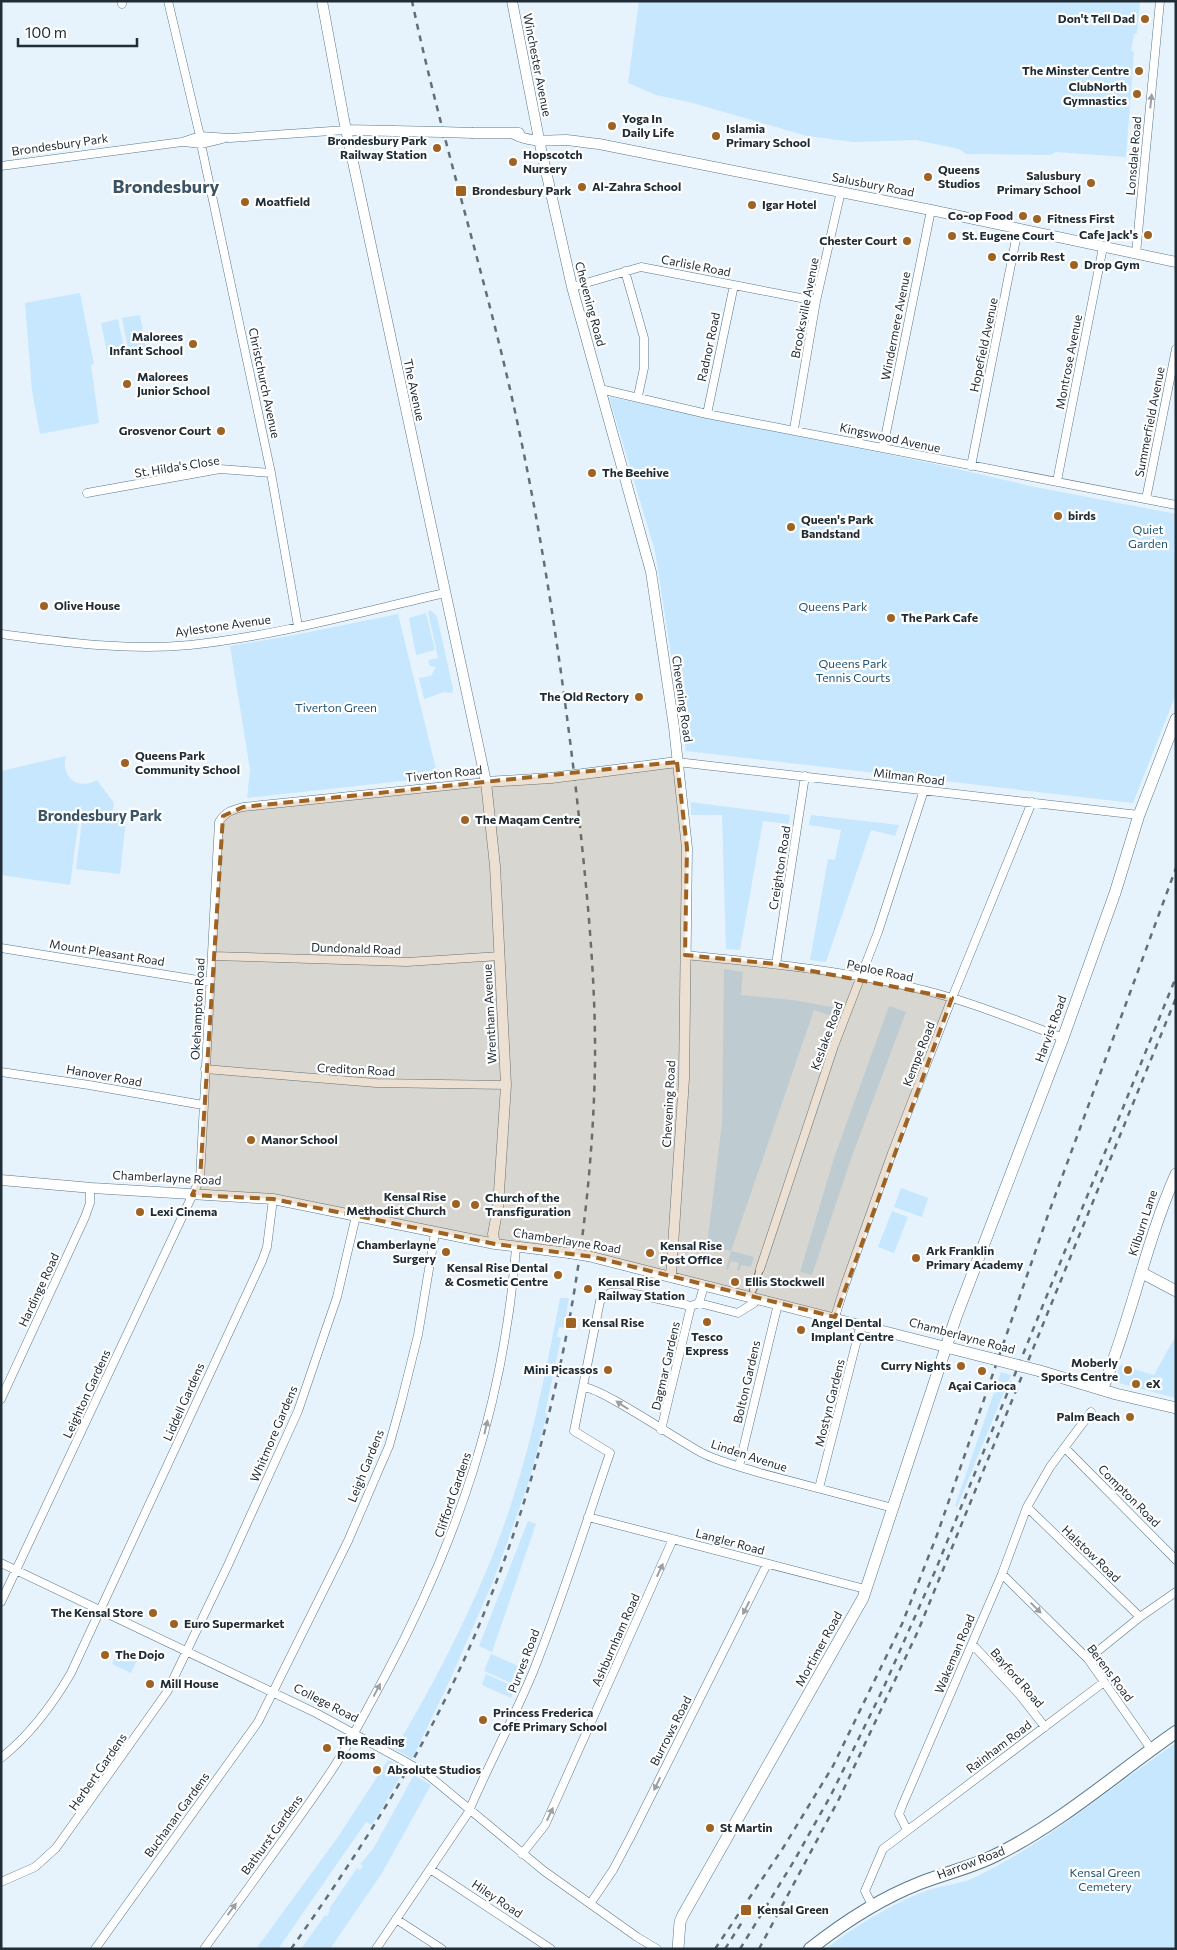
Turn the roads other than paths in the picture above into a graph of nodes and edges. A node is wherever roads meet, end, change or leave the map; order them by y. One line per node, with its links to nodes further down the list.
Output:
1 (168, 1): 6 (street)
2 (322, 1): 5 (street, The Avenue)
3 (512, 1): 7 (street, Winchester Avenue)
4 (1160, 1): 16 (street, Lonsdale Road, one-way to 4)
5 (346, 130): 7 (street, Brondesbury Park, bridge); 8 (street, Brondesbury Park); 35 (street, The Avenue)
6 (200, 136): 8 (street, Brondesbury Park); 9 (street, Brondesbury Park)
7 (538, 137): 12 (street, Salusbury Road); 20 (street, Chevening Road)
8 (230, 138): 10 (street, Brondesbury Park)
9 (182, 142): 10 (street, Brondesbury Park); 11 (street, Brondesbury Park)
10 (201, 144): 30 (street, Christchurch Avenue)
11 (1, 166)
12 (841, 192): 13 (street, Salusbury Road); 21 (street, Brooksville Avenue)
13 (931, 210): 14 (street, Salusbury Road); 28 (street, Windermere Avenue)
14 (1018, 228): 15 (street, Salusbury Road); 29 (street, Hopefield Avenue)
15 (1103, 247): 16 (street, Salusbury Road); 31 (street, Montrose Avenue)
16 (1136, 254): 17 (street, Salusbury Road)
17 (1176, 262)
18 (625, 271): 19 (street, Carlisle Road); 20 (street, Carlisle Road); 25 (street)
19 (734, 285): 21 (street, Carlisle Road); 26 (street, Radnor Road)
20 (572, 287): 24 (street, Chevening Road)
21 (816, 301): 27 (street, Brooksville Avenue)
22 (1176, 348): 23 (street, Summerfield Avenue)
23 (1172, 383): 33 (street, Summerfield Avenue)
24 (600, 389): 25 (street, Kingswood Avenue); 39 (street, Chevening Road)
25 (638, 396): 26 (street, Kingswood Avenue)
26 (707, 414): 27 (street, Kingswood Avenue)
27 (794, 429): 28 (street, Kingswood Avenue)
28 (883, 448): 29 (street, Kingswood Avenue)
29 (971, 466): 31 (street, Kingswood Avenue)
30 (271, 472): 32 (street, St. Hilda's Close); 36 (street, Christchurch Avenue)
31 (1057, 481): 33 (street, Kingswood Avenue)
32 (87, 493)
33 (1146, 499): 34 (street, Kingswood Avenue)
34 (1176, 505)
35 (445, 593): 36 (street, Aylestone Avenue); 41 (street, The Avenue)
36 (298, 626): 37 (street, Aylestone Avenue)
37 (1, 634)
38 (1176, 720): 44 (main road, Harvist Road)
39 (677, 762): 40 (street, Milman Road); 41 (street, Tiverton Road, bridge); 47 (street, Chevening Road)
40 (805, 776): 42 (street, Milman Road); 50 (street, Creighton Road)
41 (486, 782): 45 (street, Tiverton Road); 49 (street, Wrentham Avenue)
42 (924, 790): 43 (street, Milman Road); 51 (street, Keslake Road)
43 (1032, 802): 44 (street, Milman Road); 53 (street, Kempe Road)
44 (1139, 815): 54 (main road, Harvist Road)
45 (219, 822): 48 (street, Okehampton Road)
46 (1, 948): 52 (street, Mount Pleasant Road)
47 (686, 955): 50 (street, Peploe Road); 70 (street, Chevening Road)
48 (212, 956): 49 (street, Dundonald Road); 52 (street, Okehampton Road)
49 (500, 956): 57 (street, Wrentham Avenue)
50 (776, 964): 51 (street, Peploe Road)
51 (860, 978): 53 (street, Peploe Road); 68 (street, Keslake Road)
52 (210, 982): 55 (street, Okehampton Road)
53 (952, 998): 54 (street, Peploe Road); 76 (street, Kempe Road)
54 (1063, 1038): 78 (main road, Harvist Road)
55 (205, 1070): 57 (street, Crediton Road); 58 (street, Okehampton Road)
56 (1, 1072): 58 (street, Hanover Road)
57 (506, 1085): 66 (street, Wrentham Avenue)
58 (203, 1105): 62 (street, Okehampton Road)
59 (1176, 1174): 69 (main road, Kilburn Lane)
60 (1, 1180): 61 (street, Chamberlayne Road)
61 (90, 1188): 62 (street, Chamberlayne Road); 81 (street, Hardinge Road)
62 (192, 1195): 63 (street, Chamberlayne Road); 95 (street, Leighton Gardens)
63 (273, 1199): 64 (street, Chamberlayne Road); 100 (street, Liddell Gardens)
64 (356, 1216): 65 (street, Chamberlayne Road); 103 (street, Whitmore Gardens)
65 (435, 1233): 66 (street, Chamberlayne Road); 106 (street, Leigh Gardens)
66 (495, 1244): 67 (street, Chamberlayne Road)
67 (516, 1247): 70 (street, Chamberlayne Road, bridge); 109 (street, Clifford Gardens, one-way to 67)
68 (760, 1269): 73 (street, Keslake Road)
69 (1142, 1273): 72 (main road, Kilburn Lane); 80 (main road)
70 (670, 1276): 71 (street, Chamberlayne Road)
71 (704, 1286): 73 (street, Chamberlayne Road); 75 (street, Dagmar Gardens)
72 (1176, 1291)
73 (754, 1294): 74 (street, Chamberlayne Road); 75 (street)
74 (778, 1304): 76 (street, Chamberlayne Road); 86 (street, Bolton Gardens)
75 (695, 1305): 79 (street); 84 (street, Dagmar Gardens)
76 (836, 1317): 77 (street, Chamberlayne Road)
77 (861, 1324): 78 (street, Chamberlayne Road); 87 (street, Mostyn Gardens)
78 (946, 1347): 80 (main road, Chamberlayne Road, bridge); 89 (main road, Mortimer Road)
79 (583, 1387): 84 (street, Linden Avenue, one-way to 79); 90 (street, Purves Road)
80 (1102, 1390): 82 (main road, Chamberlayne Road)
81 (1, 1399)
82 (1176, 1408)
83 (1091, 1412): 85 (street, Wakeman Road)
84 (661, 1430): 86 (street, Linden Avenue)
85 (1064, 1448): 88 (street, Wakeman Road); 92 (street, Compton Road)
86 (738, 1466): 87 (street, Linden Avenue)
87 (820, 1488): 89 (street, Linden Avenue)
88 (1027, 1507): 96 (street, Wakeman Road); 101 (street, Halstow Road)
89 (893, 1508): 97 (main road, Mortimer Road)
90 (588, 1517): 91 (street, Langler Road); 112 (street, Purves Road)
91 (673, 1539): 94 (street, Langler Road); 114 (street, Ashburnham Road, one-way to 91)
92 (1176, 1560)
93 (1, 1563): 95 (street, College Road)
94 (767, 1564): 97 (street, Langler Road); 117 (street, Burrows Road, one-way to 117)
95 (17, 1570): 99 (street, Leighton Gardens); 100 (street, College Road)
96 (1002, 1574): 102 (street, Wakeman Road); 104 (street, Berens Road, one-way to 104)
97 (866, 1589): 120 (main road, Mortimer Road)
98 (1176, 1592): 101 (street)
99 (1, 1602)
100 (100, 1610): 103 (street, College Road); 111 (street, Liddell Gardens)
101 (1140, 1617): 104 (street)
102 (972, 1644): 107 (street, Bayford Road); 113 (street, Wakeman Road)
103 (186, 1651): 106 (street, College Road); 116 (street, Herbert Gardens)
104 (1088, 1659): 105 (street, Berens Road)
105 (1104, 1682): 107 (street, Rainham Road); 110 (street, Berens Road)
106 (274, 1692): 109 (street, College Road); 121 (street, Buchanan Gardens)
107 (1045, 1727): 113 (street, Rainham Road)
108 (1176, 1732): 110 (main road, Harrow Road)
109 (355, 1733): 112 (street, College Road, bridge); 122 (street, Bathurst Gardens, one-way to 109)
110 (1151, 1749): 118 (main road, Harrow Road)
111 (1, 1758)
112 (469, 1810): 114 (street, College Road); 115 (street, Purves Road)
113 (907, 1830): 118 (street)
114 (522, 1854): 117 (street, College Road)
115 (430, 1869): 119 (street, Purves Road); 125 (street, Hiley Road)
116 (1, 1882)
117 (590, 1904): 126 (street, College Road)
118 (872, 1905): 127 (main road, Harrow Road)
119 (396, 1919): 123 (street, Purves Road); 124 (street)
120 (676, 1948)
121 (95, 1949)
122 (204, 1949)
123 (376, 1949)
124 (442, 1949)
125 (551, 1949)
126 (657, 1949)
127 (810, 1949)

